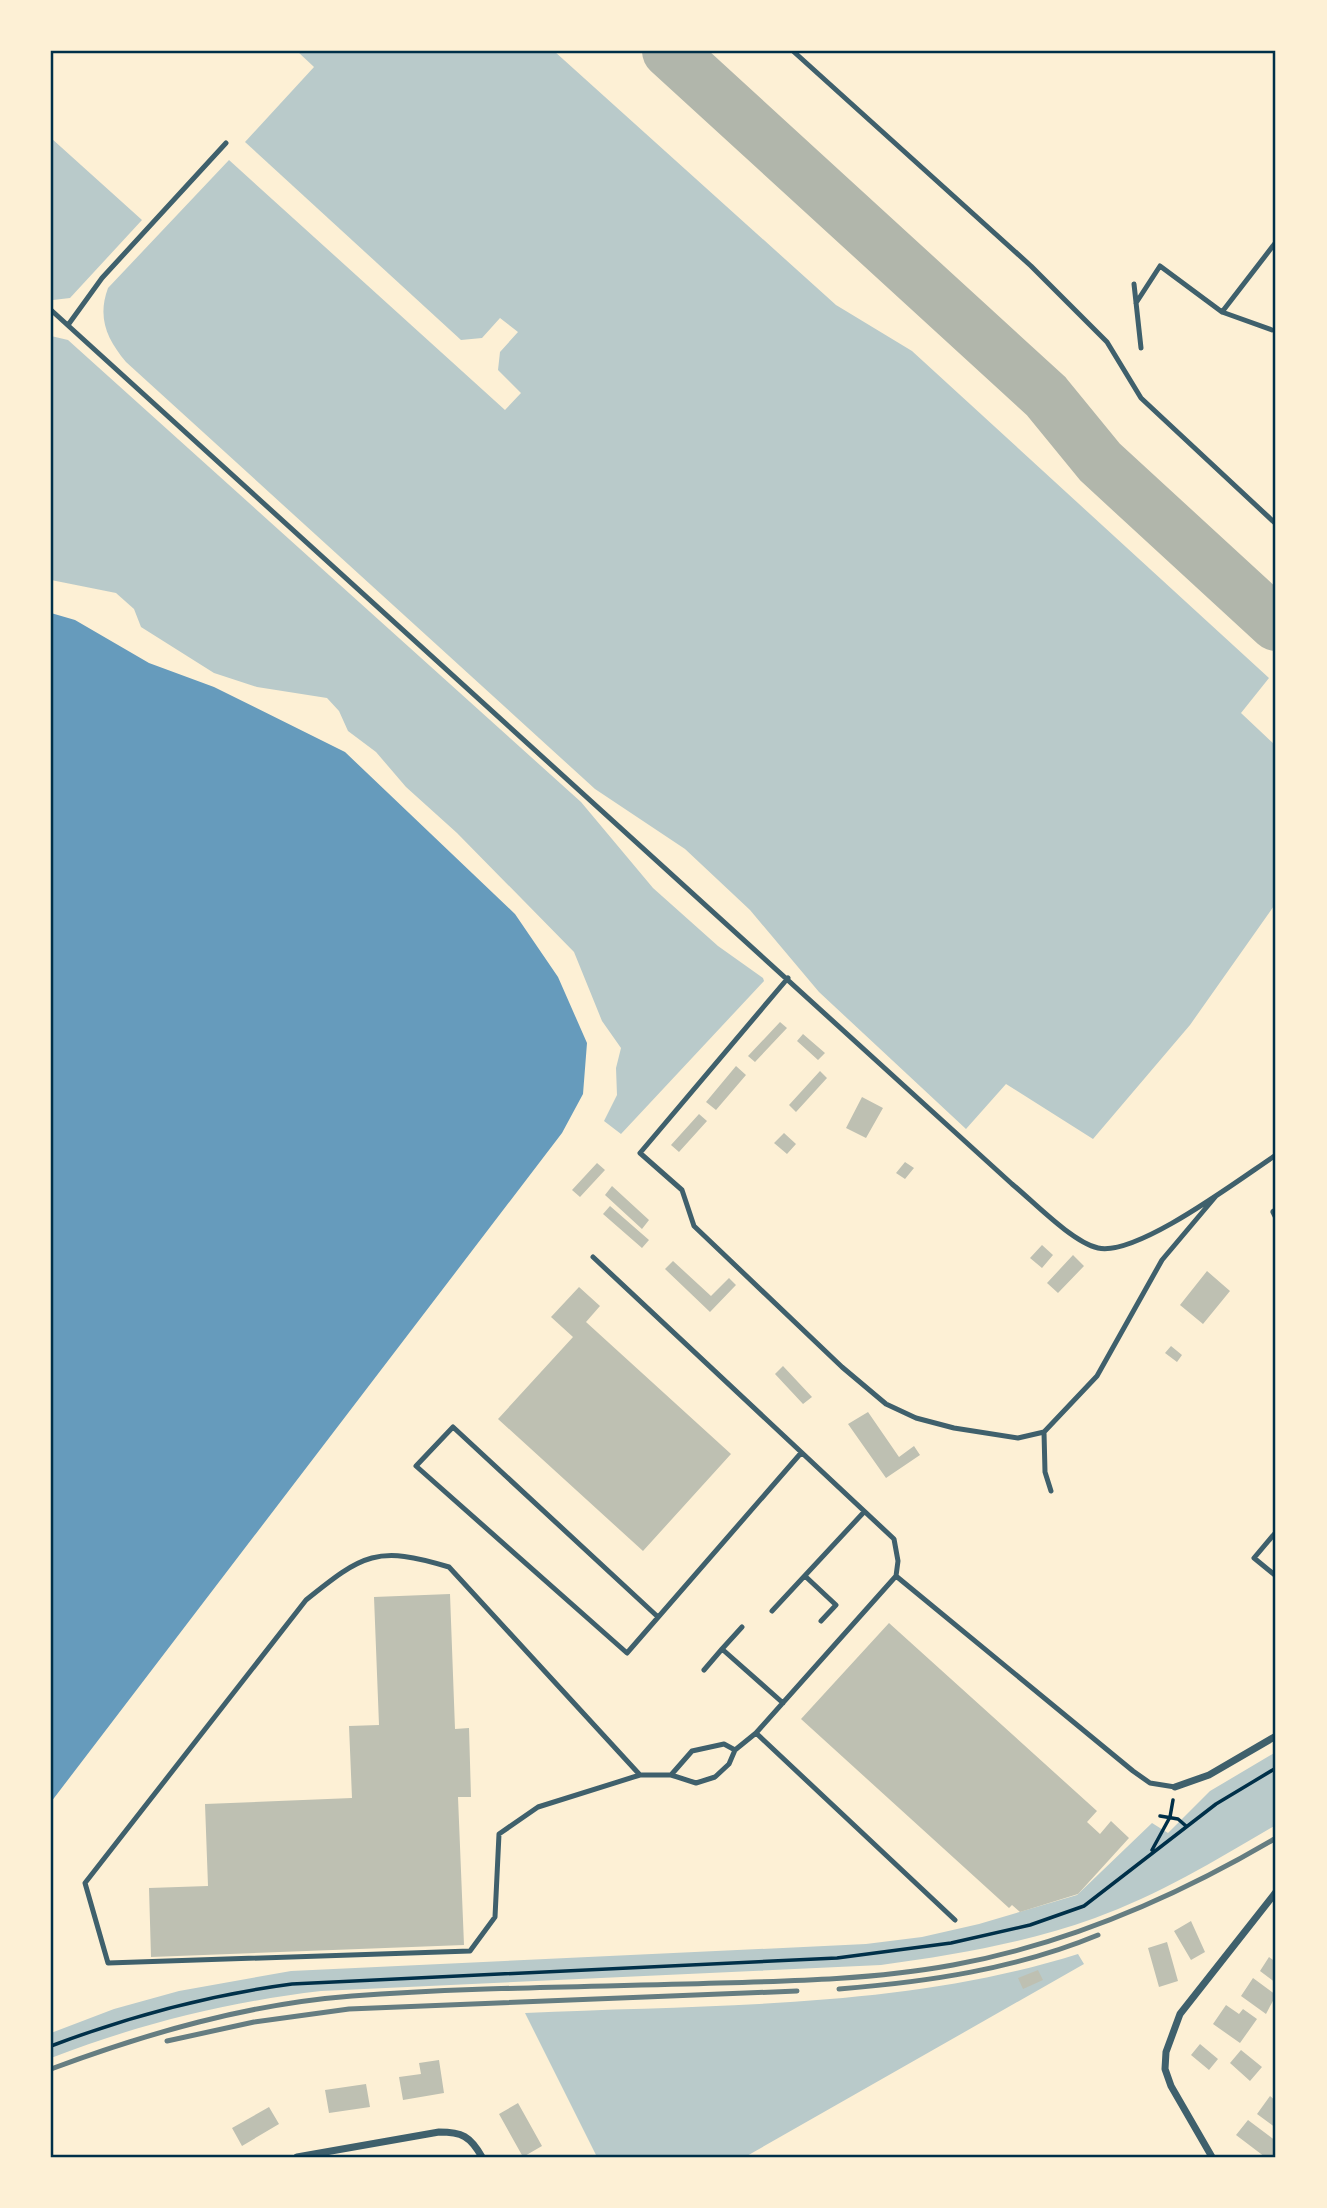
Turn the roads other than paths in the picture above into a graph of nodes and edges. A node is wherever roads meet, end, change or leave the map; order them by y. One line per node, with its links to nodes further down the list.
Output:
1 (793, 51): 11 (lane)
2 (226, 144): 8 (lane)
3 (1276, 242): 7 (lane)
4 (1134, 284): 5 (lane)
5 (1136, 303): 7 (lane); 10 (lane)
6 (51, 310): 8 (lane)
7 (1222, 312): 9 (lane)
8 (68, 325): 12 (lane)
9 (1272, 330)
10 (1141, 348)
11 (1276, 524)
12 (788, 978): 14 (lane); 16 (lane)
13 (1276, 1155): 14 (lane)
14 (1221, 1191): 16 (lane)
15 (593, 1257): 17 (lane)
16 (1044, 1432): 18 (lane)
17 (801, 1453): 19 (lane); 25 (lane)
18 (1051, 1490)
19 (864, 1512): 21 (lane); 22 (lane)
20 (1276, 1532): 23 (lane)
21 (805, 1576): 24 (lane); 26 (lane)
22 (896, 1576): 30 (lane); 36 (lane)
23 (1276, 1576)
24 (772, 1611)
25 (658, 1617): 25 (lane)
26 (821, 1621)
27 (742, 1627): 28 (lane)
28 (722, 1649): 29 (lane); 30 (lane)
29 (704, 1670)
30 (783, 1703): 31 (lane)
31 (756, 1733): 33 (lane); 38 (lane)
32 (1276, 1737): 36 (street)
33 (734, 1750): 35 (lane); 35 (lane)
34 (640, 1775): 34 (lane); 35 (lane)
35 (671, 1775)
36 (1175, 1787)
37 (1276, 1892): 41 (street)
38 (955, 1920)
39 (297, 2157): 40 (street)
40 (482, 2157)
41 (1212, 2157)

